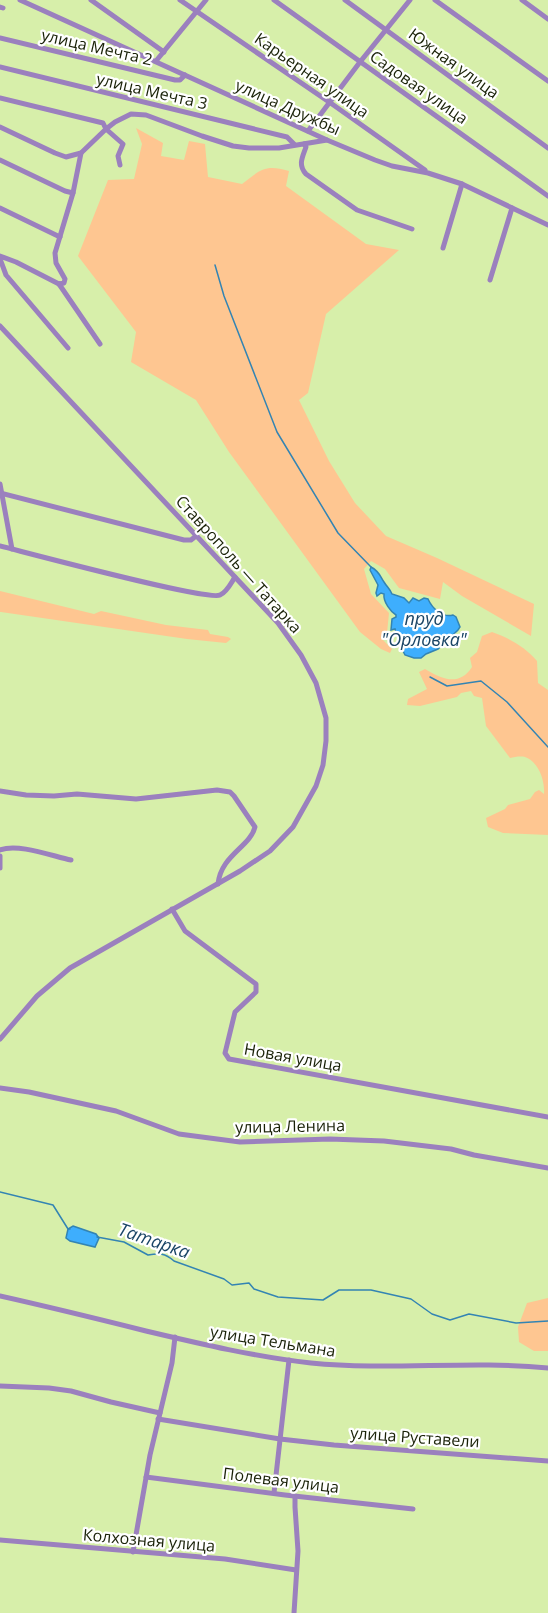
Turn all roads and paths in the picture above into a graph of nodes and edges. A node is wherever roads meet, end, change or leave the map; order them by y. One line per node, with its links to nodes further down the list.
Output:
1 (20, 0): 15 (street, улица Дружбы)
2 (91, 0): 14 (street)
3 (180, 0): 10 (street, Карьерная улица)
4 (206, 0): 10 (street)
5 (274, 0): 16 (street, Садовая улица)
6 (345, 0): 12 (street, Южная улица)
7 (410, 0): 12 (street)
8 (435, 0): 19 (street)
9 (522, 0): 11 (street)
10 (196, 11): 14 (street); 21 (street, Карьерная улица)
11 (548, 19)
12 (386, 30): 16 (street); 28 (street, Южная улица)
13 (0, 38): 18 (street, улица Мечта 2)
14 (164, 52): 15 (street)
15 (156, 62): 18 (street, улица Дружбы)
16 (360, 62): 21 (street); 35 (street, Садовая улица)
17 (0, 67): 26 (street, улица Мечта 3)
18 (185, 75): 24 (street, улица Дружбы)
19 (548, 81)
20 (0, 98): 23 (street)
21 (329, 102): 24 (street); 32 (street, Карьерная улица)
22 (0, 127): 29 (street)
23 (106, 129): 26 (street); 29 (street); 31 (street)
24 (308, 131): 25 (street, улица Дружбы)
25 (327, 140): 27 (street); 32 (street, улица Дружбы)
26 (294, 144): 27 (street)
27 (304, 144): 39 (street)
28 (548, 148)
29 (81, 153): 34 (street)
30 (0, 160): 34 (street)
31 (120, 165)
32 (428, 173): 33 (street, улица Дружбы)
33 (462, 184): 37 (street, улица Дружбы); 41 (street)
34 (73, 193): 40 (street)
35 (548, 196)
36 (0, 208): 40 (street)
37 (512, 208): 38 (street, улица Дружбы); 43 (street)
38 (548, 225)
39 (412, 229)
40 (60, 237): 44 (street)
41 (443, 248)
42 (0, 257): 44 (street); 47 (street)
43 (490, 280)
44 (59, 284): 46 (street)
45 (0, 326): 50 (street, Ставрополь — Татарка)
46 (100, 344)
47 (68, 348)
48 (0, 484): 49 (street)
49 (1, 493): 50 (street); 52 (street)
50 (196, 536): 53 (street, Ставрополь — Татарка)
51 (0, 546): 52 (street)
52 (12, 549): 53 (street)
53 (235, 577): 59 (street, Ставрополь — Татарка)
54 (0, 791): 59 (street)
55 (0, 850): 57 (street)
56 (0, 856): 58 (street)
57 (71, 860)
58 (0, 868)
59 (218, 884): 60 (street, Ставрополь — Татарка)
60 (172, 909): 61 (street, Ставрополь — Татарка); 63 (street, Новая улица)
61 (0, 1039)
62 (0, 1088): 64 (street, улица Ленина)
63 (548, 1117)
64 (548, 1168)
65 (0, 1296): 66 (street, улица Тельмана)
66 (175, 1337): 67 (street, улица Тельмана); 70 (street)
67 (289, 1360): 68 (street, улица Тельмана); 71 (street)
68 (548, 1368)
69 (0, 1386): 70 (street)
70 (159, 1416): 71 (street, улица Руставели); 73 (street)
71 (280, 1439): 72 (street, улица Руставели); 74 (street)
72 (548, 1461)
73 (146, 1477): 74 (street, Полевая улица); 78 (street)
74 (274, 1493): 75 (street, Полевая улица)
75 (296, 1496): 76 (street, Полевая улица); 79 (street)
76 (413, 1509)
77 (0, 1540): 78 (street, Колхозная улица)
78 (133, 1552): 79 (street, Колхозная улица)
79 (296, 1570): 80 (street)
80 (294, 1613)

